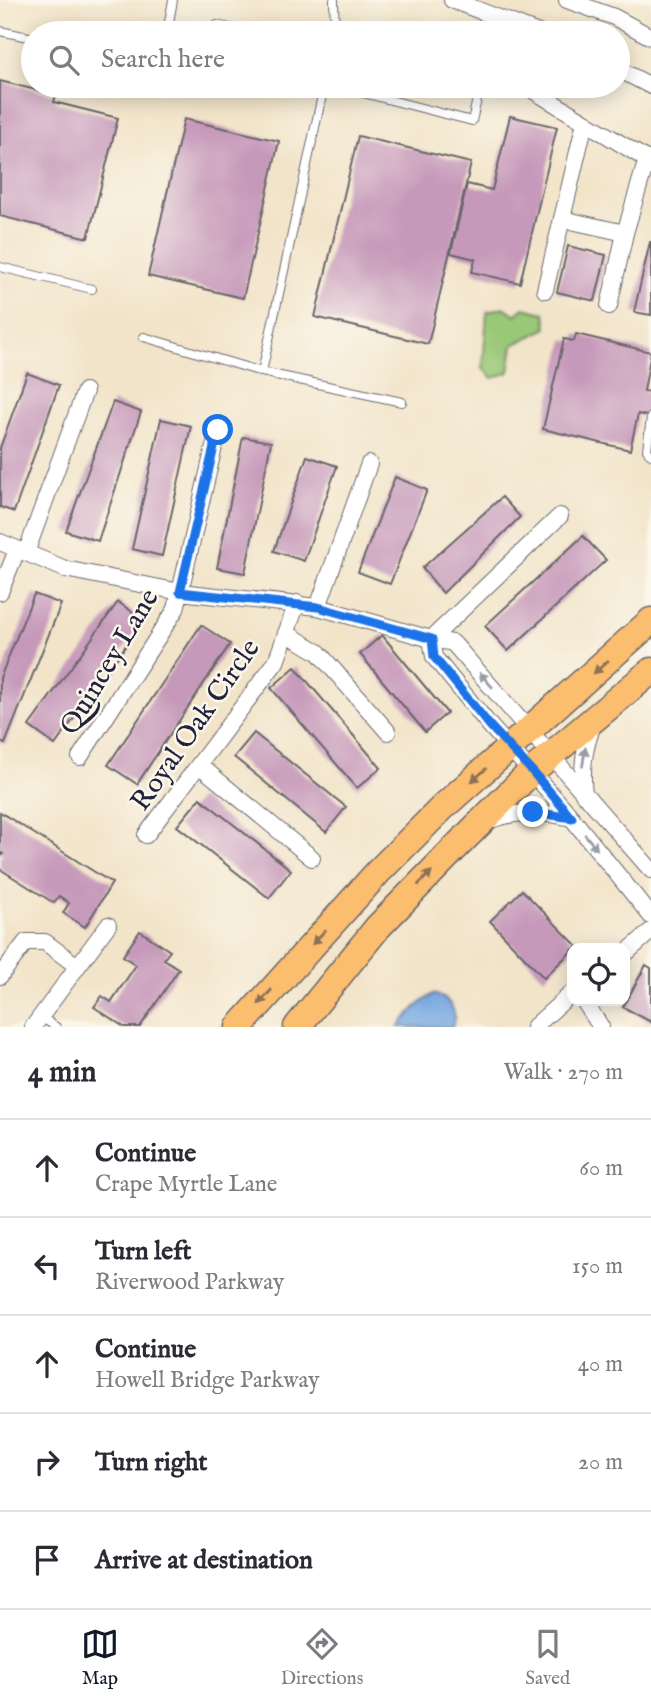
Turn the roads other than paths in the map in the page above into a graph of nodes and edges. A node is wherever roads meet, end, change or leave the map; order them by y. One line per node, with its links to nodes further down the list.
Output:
1 (173, 0): 5 (lane)
2 (334, 0): 6 (lane)
3 (452, 0): 7 (street)
4 (567, 0): 8 (street)
5 (169, 21)
6 (335, 21)
7 (507, 21)
8 (621, 21)
9 (630, 26): 12 (street)
10 (0, 30): 11 (lane)
11 (21, 35)
12 (651, 37)
13 (630, 75): 14 (street)
14 (651, 86)
15 (322, 98): 28 (lane)
16 (383, 98): 17 (lane)
17 (477, 98)
18 (544, 98): 19 (street)
19 (585, 122): 20 (street); 21 (street)
20 (649, 160): 22 (street)
21 (562, 219): 22 (street); 25 (street)
22 (625, 233): 26 (street)
23 (0, 267): 24 (lane)
24 (92, 289)
25 (545, 290)
26 (609, 306)
27 (144, 337): 28 (lane)
28 (262, 372): 30 (lane)
29 (85, 391): 37 (street)
30 (402, 402)
31 (651, 417): 33 (lane)
32 (218, 430): 39 (street, Quincey Lane)
33 (651, 455)
34 (369, 464): 41 (street)
35 (560, 516): 44 (street)
36 (0, 542): 37 (street)
37 (22, 552): 38 (street); 39 (street)
38 (0, 592)
39 (180, 592): 40 (street); 50 (street, Quincey Lane)
40 (297, 603): 41 (street); 43 (street, Royal Oak Circle)
41 (318, 607): 44 (street)
42 (651, 621): 47 (highway, one-way to 47)
43 (286, 633): 48 (street); 52 (street, Royal Oak Circle)
44 (432, 639): 47 (street, one-way to 44); 49 (street)
45 (651, 671): 46 (highway)
46 (594, 720): 51 (highway); 53 (street, one-way to 46)
47 (531, 731): 49 (highway); 51 (street)
48 (388, 732)
49 (510, 748): 51 (street); 69 (highway, one-way to 69)
50 (80, 757)
51 (541, 763): 53 (street); 54 (street); 55 (highway)
52 (200, 765): 56 (street, Royal Oak Circle); 57 (street)
53 (584, 795): 58 (street)
54 (572, 818): 55 (street); 59 (street, one-way to 59)
55 (480, 824): 70 (highway, one-way to 55)
56 (146, 835)
57 (312, 858)
58 (651, 870)
59 (651, 916)
60 (108, 925): 63 (street)
61 (651, 931): 62 (street)
62 (630, 950)
63 (77, 966): 64 (street); 67 (street)
64 (0, 975)
65 (567, 997): 71 (street)
66 (587, 1006): 72 (street)
67 (37, 1022): 68 (lane)
68 (56, 1027)
69 (239, 1027)
70 (297, 1027)
71 (534, 1027)
72 (601, 1027)

